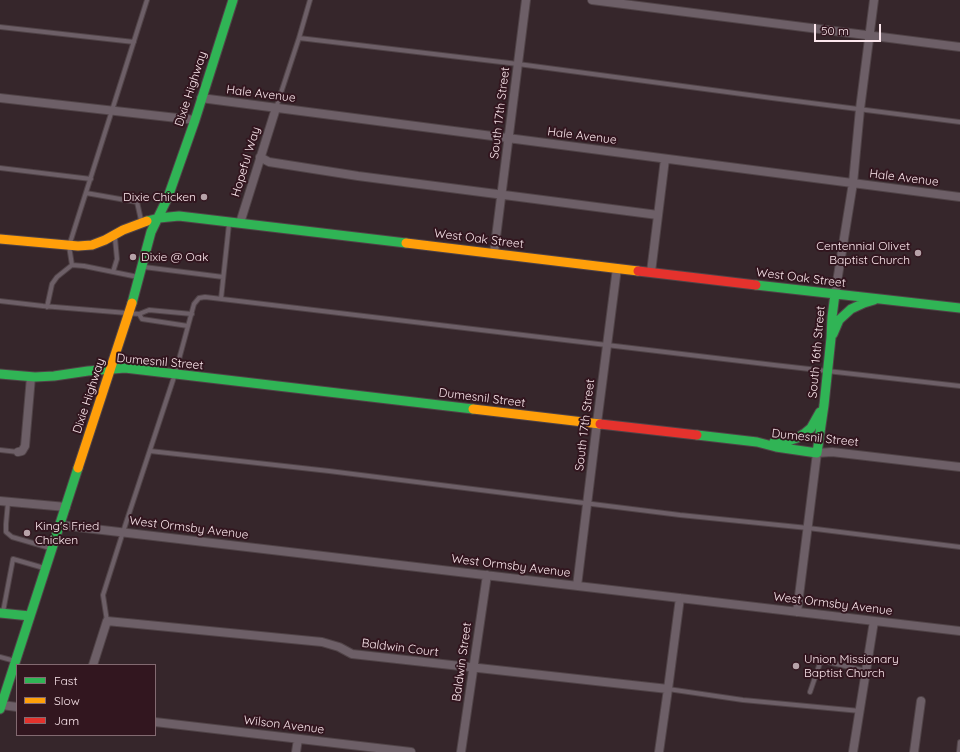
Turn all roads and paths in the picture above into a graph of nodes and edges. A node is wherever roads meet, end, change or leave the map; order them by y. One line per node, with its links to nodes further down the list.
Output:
1 (147, 0): 10 (lane)
2 (233, 0): 14 (main road, Dixie Highway)
3 (310, 0): 9 (lane)
4 (526, 0): 12 (street, South 17th Street)
5 (592, 0): 8 (street)
6 (874, 0): 8 (street, South 16th Street)
7 (0, 28): 10 (lane)
8 (869, 35): 11 (street); 16 (street, South 16th Street)
9 (299, 38): 12 (lane); 15 (lane)
10 (134, 42): 17 (lane)
11 (960, 47)
12 (518, 64): 16 (lane); 20 (street, South 17th Street)
13 (0, 98): 17 (street)
14 (201, 98): 15 (street, Hale Avenue); 18 (main road, Dixie Highway)
15 (276, 108): 20 (street, Hale Avenue); 21 (street, Hopeful Way)
16 (860, 109): 19 (lane); 25 (street, South 16th Street)
17 (112, 110): 18 (street); 24 (lane)
18 (195, 120): 30 (main road, Dixie Highway)
19 (960, 122)
20 (509, 138): 22 (street, Hale Avenue); 27 (street, South 17th Street)
21 (260, 157): 27 (street); 33 (street, Hopeful Way)
22 (665, 159): 25 (street, Hale Avenue); 29 (street)
23 (0, 168): 24 (lane)
24 (91, 178): 26 (lane)
25 (853, 183): 28 (street, Hale Avenue); 45 (street, South 16th Street)
26 (86, 193): 31 (lane); 36 (lane)
27 (501, 195): 29 (street); 37 (street, South 17th Street)
28 (960, 198)
29 (658, 215): 42 (street)
30 (159, 218): 31 (main road, West Oak Street); 32 (main road, West Oak Street); 39 (main road, Dixie Highway)
31 (142, 222): 34 (main road, West Oak Street)
32 (229, 222): 33 (main road, West Oak Street); 44 (lane)
33 (240, 223): 37 (main road, West Oak Street)
34 (114, 235): 36 (main road, West Oak Street); 41 (lane)
35 (0, 239): 36 (main road, West Oak Street)
36 (69, 246): 38 (lane)
37 (494, 253): 40 (main road, West Oak Street)
38 (72, 265): 41 (lane); 49 (lane)
39 (142, 267): 43 (main road, Dixie Highway); 44 (lane)
40 (617, 268): 42 (main road, West Oak Street); 56 (street, South 17th Street)
41 (113, 272): 43 (lane)
42 (651, 272): 45 (main road, West Oak Street)
43 (139, 277): 51 (main road, Dixie Highway)
44 (223, 277): 46 (lane)
45 (835, 294): 47 (main road, West Oak Street); 55 (main road, South 16th Street)
46 (221, 299): 53 (lane); 56 (lane)
47 (879, 299): 50 (main road, West Oak Street); 55 (main road)
48 (0, 301): 49 (lane)
49 (47, 307): 51 (lane)
50 (960, 308)
51 (129, 313): 52 (lane); 57 (main road, Dixie Highway)
52 (140, 314): 53 (lane); 54 (lane)
53 (192, 314): 54 (lane)
54 (188, 326): 60 (lane)
55 (832, 338): 58 (main road, South 16th Street)
56 (607, 345): 58 (lane); 64 (street, South 17th Street)
57 (110, 369): 60 (main road, Dumesnil Street); 61 (main road, Dumesnil Street); 73 (main road, Dixie Highway)
58 (828, 370): 62 (lane); 63 (main road, South 16th Street)
59 (0, 374): 61 (main road, Dumesnil Street)
60 (175, 374): 64 (main road, Dumesnil Street); 67 (lane)
61 (31, 377): 68 (street)
62 (960, 386)
63 (824, 405): 65 (main road); 69 (main road, South 16th Street)
64 (597, 424): 65 (main road, Dumesnil Street); 72 (street, South 17th Street)
65 (757, 442): 69 (main road, Dumesnil Street)
66 (0, 450): 68 (lane)
67 (150, 451): 72 (lane); 76 (lane)
68 (18, 452)
69 (817, 453): 70 (street, Dumesnil Street); 75 (street, South 16th Street)
70 (960, 467)
71 (4, 501): 73 (street); 78 (lane)
72 (587, 503): 75 (lane); 81 (street, South 17th Street)
73 (66, 507): 74 (main road, Dixie Highway)
74 (60, 525): 76 (street, West Ormsby Avenue); 78 (main road, Dixie Highway)
75 (808, 528): 77 (lane); 85 (street, South 16th Street)
76 (123, 532): 80 (street, West Ormsby Avenue); 88 (lane)
77 (960, 547)
78 (52, 549): 79 (main road, Dixie Highway)
79 (46, 568): 83 (lane); 87 (main road, Dixie Highway)
80 (487, 575): 81 (street, West Ormsby Avenue); 94 (street, Baldwin Street)
81 (577, 586): 84 (street, West Ormsby Avenue)
82 (0, 597): 83 (lane)
83 (6, 598): 86 (lane)
84 (680, 598): 85 (street, West Ormsby Avenue); 96 (street)
85 (798, 612): 89 (street, West Ormsby Avenue)
86 (2, 613): 87 (main road)
87 (30, 616): 92 (main road, Dixie Highway)
88 (107, 621): 93 (street); 94 (street, Baldwin Court)
89 (874, 621): 90 (street, West Ormsby Avenue); 95 (street)
90 (960, 631)
91 (0, 656): 92 (lane)
92 (16, 661): 99 (main road, Dixie Highway)
93 (93, 664)
94 (473, 668): 96 (street, Baldwin Court); 107 (street, Baldwin Street)
95 (866, 671): 97 (lane); 101 (street)
96 (668, 689): 101 (lane); 108 (street)
97 (810, 692)
98 (921, 701): 110 (street)
99 (1, 706): 100 (street)
100 (16, 707)
101 (860, 711): 109 (street)
102 (156, 722): 103 (street, Wilson Avenue)
103 (298, 739): 105 (street); 106 (street, Wilson Avenue)
104 (960, 742): 111 (lane)
105 (296, 752)
106 (411, 752)
107 (461, 752)
108 (659, 752)
109 (854, 752)
110 (914, 752)
111 (959, 752)

